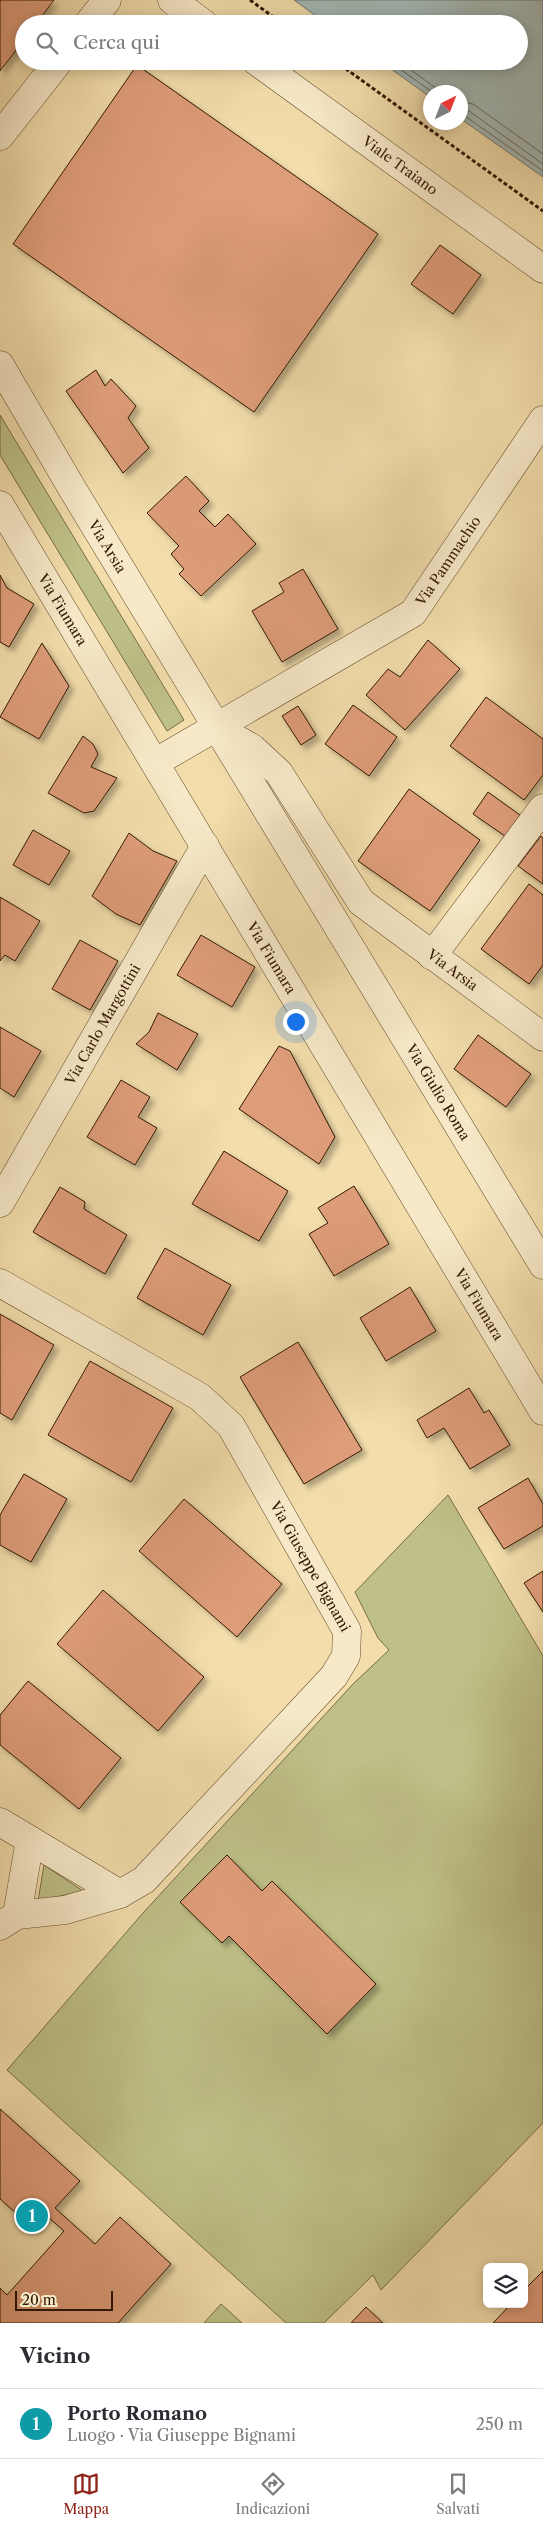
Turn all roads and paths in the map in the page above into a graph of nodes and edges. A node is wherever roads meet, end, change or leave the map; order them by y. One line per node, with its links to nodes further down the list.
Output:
1 (107, 0): 4 (street)
2 (172, 0): 5 (street)
3 (250, 0): 6 (path)
4 (95, 15)
5 (192, 15)
6 (271, 15)
7 (52, 70): 10 (street)
8 (268, 70): 12 (street, Viale Traiano)
9 (348, 70): 11 (path)
10 (0, 136)
11 (543, 211)
12 (543, 270)
13 (0, 365): 16 (street, Via Arsia)
14 (543, 420): 16 (street, Via Pammachio)
15 (0, 505): 17 (street, Via Fiumara)
16 (217, 728): 17 (street, Via Pammachio); 20 (street, Via Arsia); 21 (street, Via Arsia)
17 (156, 762): 19 (street, Via Fiumara)
18 (543, 808): 22 (street)
19 (205, 846): 24 (street, Via Carlo Margottini); 27 (street, Via Fiumara)
20 (361, 902): 21 (street); 22 (street, Via Arsia)
21 (333, 918): 25 (street, Via Giulio Roma)
22 (432, 956): 23 (street, Via Arsia)
23 (543, 1037)
24 (0, 1203)
25 (543, 1265)
26 (0, 1283): 30 (street, Via Giuseppe Bignami)
27 (543, 1411)
28 (0, 1822): 29 (street)
29 (30, 1840): 30 (street); 31 (street)
30 (120, 1894): 31 (street, Via Giuseppe Bignami)
31 (9, 1921)

